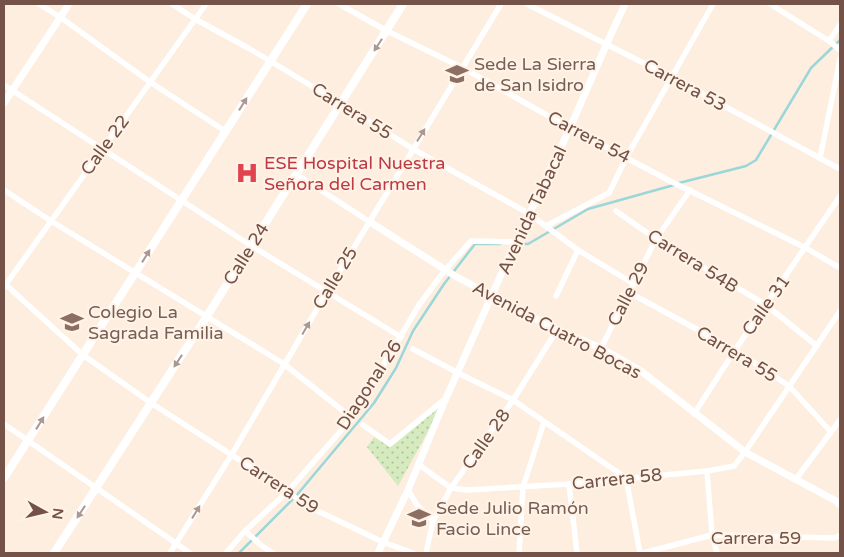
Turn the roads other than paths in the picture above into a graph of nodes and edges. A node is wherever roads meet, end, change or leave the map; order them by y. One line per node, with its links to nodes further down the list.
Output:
1 (39, 4): 13 (street)
2 (69, 4): 13 (street)
3 (172, 4): 14 (street, Carrera 55)
4 (206, 4): 14 (street, Calle 22)
5 (306, 4): 20 (main road)
6 (339, 4): 16 (street, Carrera 54)
7 (404, 4): 16 (main road, Calle 24)
8 (502, 4): 21 (street, Calle 25)
9 (527, 4): 17 (street, Carrera 53)
10 (626, 4): 17 (street, Avenida Tabacal)
11 (713, 4): 22 (street)
12 (770, 4): 18 (street)
13 (60, 17): 23 (street); 25 (street)
14 (195, 19): 20 (street, Carrera 55); 23 (street, Calle 22)
15 (840, 25): 18 (street)
16 (387, 31): 21 (street, Carrera 54); 27 (main road, Calle 24, one-way to 27)
17 (606, 43): 22 (street, Carrera 53); 28 (street, Avenida Tabacal)
18 (835, 46)
19 (840, 59): 33 (street)
20 (270, 61): 27 (street, Carrera 55); 29 (main road, one-way to 20)
21 (463, 68): 28 (street, Carrera 54); 30 (street, Calle 25, one-way to 21)
22 (671, 77): 32 (street); 33 (street, Carrera 53)
23 (150, 82): 29 (street); 31 (street, Calle 22)
24 (4, 85): 25 (street)
25 (12, 90): 26 (street); 31 (street)
26 (4, 103)
27 (340, 103): 30 (street, Carrera 55); 35 (main road, Calle 24)
28 (570, 128): 32 (street, Carrera 54); 41 (street, Avenida Tabacal)
29 (225, 131): 39 (main road)
30 (413, 149): 41 (street, Carrera 55); 43 (street, Calle 25)
31 (102, 150): 39 (street); 42 (street, Calle 22)
32 (626, 158): 37 (street, Carrera 54); 44 (street)
33 (820, 158): 34 (street, Carrera 53)
34 (840, 169)
35 (296, 174): 43 (street, Avenida Cuatro Bocas); 46 (main road, Calle 24)
36 (4, 190): 42 (street)
37 (690, 190): 45 (street, Calle 29); 48 (street, Carrera 54)
38 (840, 196): 48 (street, Calle 31)
39 (181, 201): 46 (street); 51 (main road, one-way to 39)
40 (616, 211): 45 (street, Carrera 54B)
41 (528, 213): 44 (street, Carrera 55); 47 (street, Avenida Tabacal)
42 (50, 221): 51 (street); 54 (street, Calle 22)
43 (370, 222): 52 (street, Avenida Cuatro Bocas); 55 (street, Calle 25)
44 (546, 226): 49 (street, Carrera 55)
45 (656, 239): 53 (street, Calle 29); 59 (street, Carrera 54B)
46 (250, 245): 55 (street); 61 (main road, Calle 24)
47 (514, 245): 52 (street, Diagonal 26); 57 (street, Avenida Tabacal)
48 (806, 248): 50 (street, Carrera 54); 59 (street, Calle 31)
49 (578, 250): 53 (street, Carrera 55); 58 (street)
50 (840, 268)
51 (136, 272): 61 (street); 68 (main road)
52 (448, 272): 57 (street, Avenida Cuatro Bocas); 63 (street, Diagonal 26)
53 (634, 284): 56 (street, Calle 29)
54 (4, 285): 68 (street, Carrera 59)
55 (327, 292): 63 (street); 69 (street, Calle 25, one-way to 55)
56 (630, 294): 65 (street, Calle 29); 67 (street, Carrera 55)
57 (491, 295): 62 (street, Avenida Cuatro Bocas); 70 (street, Avenida Tabacal)
58 (556, 296)
59 (766, 305): 64 (street, Carrera 54B); 67 (street, Calle 31)
60 (840, 311): 64 (street)
61 (207, 316): 69 (street); 74 (main road, Calle 24, one-way to 74)
62 (557, 330): 65 (street, Avenida Cuatro Bocas); 73 (street, Calle 28)
63 (401, 337): 76 (street, Diagonal 26)
64 (817, 346): 71 (street)
65 (601, 348): 75 (street, Avenida Cuatro Bocas)
66 (413, 349): 70 (street)
67 (735, 350): 71 (street, Carrera 55); 75 (street, Calle 31)
68 (84, 355): 74 (street, Carrera 59); 82 (main road, one-way to 68)
69 (284, 364): 76 (street); 84 (street, Calle 25)
70 (458, 373): 72 (street, Avenida Tabacal); 73 (street)
71 (789, 386): 81 (street, Carrera 55); 83 (street)
72 (447, 398): 80 (street); 85 (street, Avenida Tabacal)
73 (513, 400): 78 (street); 93 (street, Calle 28)
74 (151, 403): 84 (street, Carrera 59); 92 (main road, Calle 24)
75 (694, 414): 83 (street, Avenida Cuatro Bocas)
76 (352, 418): 95 (street, Diagonal 26)
77 (840, 420): 81 (street)
78 (544, 422): 88 (street); 91 (street)
79 (4, 424): 82 (street)
80 (363, 426)
81 (831, 432): 89 (street)
82 (28, 442): 87 (main road); 92 (street)
83 (745, 452): 86 (street, Carrera 58); 89 (street, Avenida Cuatro Bocas)
84 (232, 454): 95 (street, Carrera 59); 102 (street, Calle 25, one-way to 84)
85 (418, 464): 93 (street); 94 (street, Avenida Tabacal)
86 (707, 471): 88 (street, Carrera 58); 99 (street)
87 (4, 478)
88 (626, 478): 90 (street, Carrera 58); 113 (street)
89 (796, 478): 96 (street, Avenida Cuatro Bocas)
90 (569, 484): 91 (street, Carrera 58); 112 (street)
91 (523, 487): 93 (street, Carrera 58); 111 (street)
92 (96, 488): 102 (street); 103 (main road, Calle 24, one-way to 103)
93 (451, 488): 97 (street, Calle 28)
94 (408, 490): 97 (street); 101 (street, Avenida Tabacal)
95 (289, 492): 98 (street, Diagonal 26); 101 (street, Carrera 59)
96 (840, 505)
97 (433, 521): 110 (street, Calle 28)
98 (246, 532): 106 (street, Diagonal 26); 107 (street)
99 (712, 535): 100 (street, Carrera 59); 113 (street, Carrera 59); 114 (street)
100 (840, 535)
101 (383, 542): 108 (street, Avenida Tabacal); 109 (street, Carrera 59)
102 (176, 543): 104 (street, Calle 25); 105 (street)
103 (54, 553)
104 (170, 553)
105 (190, 553)
106 (226, 553)
107 (274, 553)
108 (378, 553)
109 (413, 553)
110 (426, 553)
111 (519, 553)
112 (578, 553)
113 (641, 553)
114 (717, 553)

